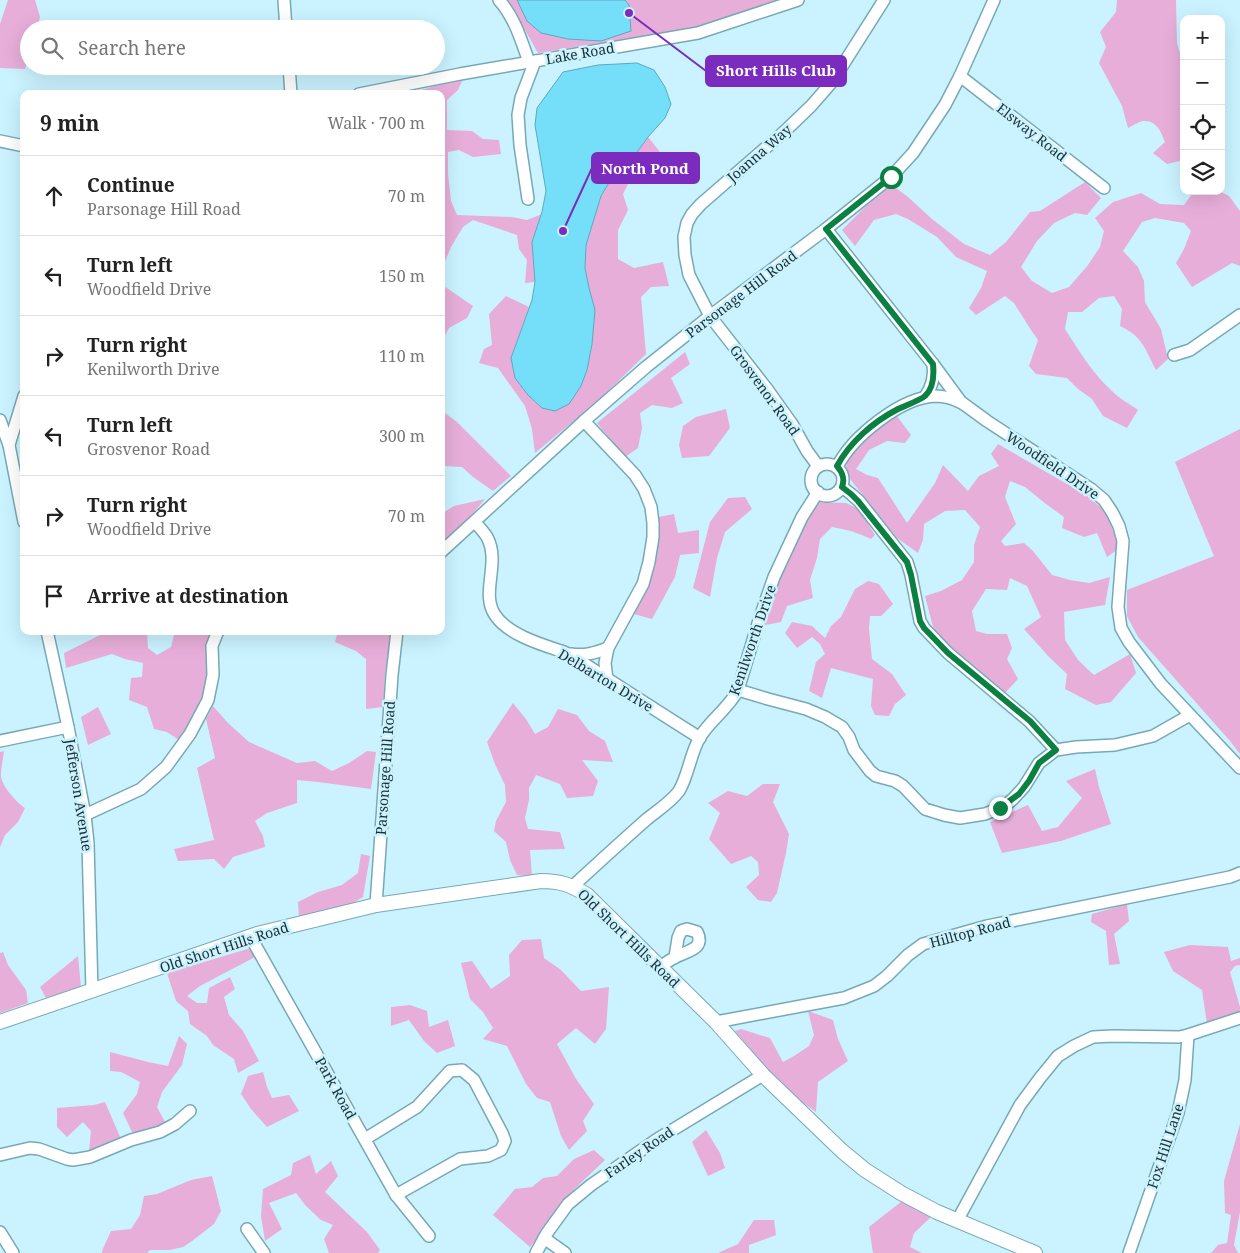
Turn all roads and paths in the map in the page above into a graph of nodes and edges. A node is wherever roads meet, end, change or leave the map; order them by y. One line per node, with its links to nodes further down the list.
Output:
1 (284, 0): 6 (street)
2 (499, 0): 7 (street)
3 (798, 0): 7 (street, Lake Road)
4 (884, 0): 18 (street, Joanna Way)
5 (994, 0): 9 (street, Parsonage Hill Road)
6 (285, 20)
7 (532, 62): 11 (street, Lake Road); 15 (street)
8 (290, 75): 10 (street)
9 (960, 76): 14 (street, Elsway Road); 16 (street, Parsonage Hill Road)
10 (291, 90)
11 (381, 90)
12 (0, 141): 13 (street)
13 (20, 145)
14 (1104, 188)
15 (528, 199)
16 (826, 229): 18 (street, Parsonage Hill Road); 20 (street, Woodfield Drive)
17 (1240, 315): 19 (street)
18 (710, 316): 25 (street, Parsonage Hill Road); 27 (street, Grosvenor Road)
19 (1174, 355)
20 (933, 364): 21 (street); 22 (street, Woodfield Drive)
21 (925, 397): 22 (street); 28 (street)
22 (964, 404): 41 (street, Woodfield Drive)
23 (20, 409): 26 (street)
24 (0, 420): 26 (street)
25 (584, 421): 32 (street, Parsonage Hill Road); 37 (street)
26 (9, 445): 31 (street)
27 (818, 466): 28 (street); 30 (street)
28 (837, 466): 29 (street)
29 (842, 487): 30 (street); 45 (street)
30 (818, 492): 40 (street, Kenilworth Drive)
31 (20, 501)
32 (475, 522): 33 (street, Parsonage Hill Road); 38 (street, Delbarton Drive)
33 (445, 548)
34 (48, 635): 42 (street, Jefferson Avenue)
35 (216, 635): 47 (street)
36 (396, 635): 50 (street, Parsonage Hill Road)
37 (608, 648): 38 (street); 39 (street)
38 (567, 653): 39 (street, Delbarton Drive)
39 (607, 679): 43 (street, Delbarton Drive)
40 (738, 690): 43 (street, Kenilworth Drive); 45 (street)
41 (1190, 715): 45 (street); 46 (street, Woodfield Drive)
42 (68, 727): 44 (street); 47 (street, Jefferson Avenue)
43 (700, 738): 49 (street, Kenilworth Drive)
44 (0, 741)
45 (1056, 750)
46 (1240, 768)
47 (85, 816): 54 (street, Jefferson Avenue)
48 (1240, 873): 57 (street, Hilltop Road)
49 (573, 886): 50 (main road, Old Short Hills Road); 53 (main road, Old Short Hills Road)
50 (376, 905): 51 (main road, Old Short Hills Road)
51 (250, 936): 54 (main road, Old Short Hills Road); 61 (street, Park Road)
52 (675, 957): 53 (street)
53 (661, 967): 57 (main road, Old Short Hills Road)
54 (92, 991): 56 (main road, Old Short Hills Road)
55 (1240, 1018): 58 (street)
56 (0, 1022)
57 (716, 1022): 59 (main road, Old Short Hills Road)
58 (1188, 1036): 64 (street); 74 (street, Fox Hill Lane)
59 (763, 1075): 64 (main road, Old Short Hills Road); 68 (street, Farley Road)
60 (190, 1111): 62 (street)
61 (365, 1139): 63 (street, Park Road); 63 (street)
62 (0, 1155)
63 (396, 1195): 67 (street, Park Road)
64 (957, 1221): 73 (main road, Old Short Hills Road)
65 (247, 1229): 70 (street)
66 (0, 1232): 69 (street)
67 (429, 1236)
68 (544, 1238): 71 (street, Farley Road); 72 (street)
69 (14, 1253)
70 (264, 1253)
71 (536, 1253)
72 (565, 1253)
73 (1036, 1253)
74 (1129, 1253)

